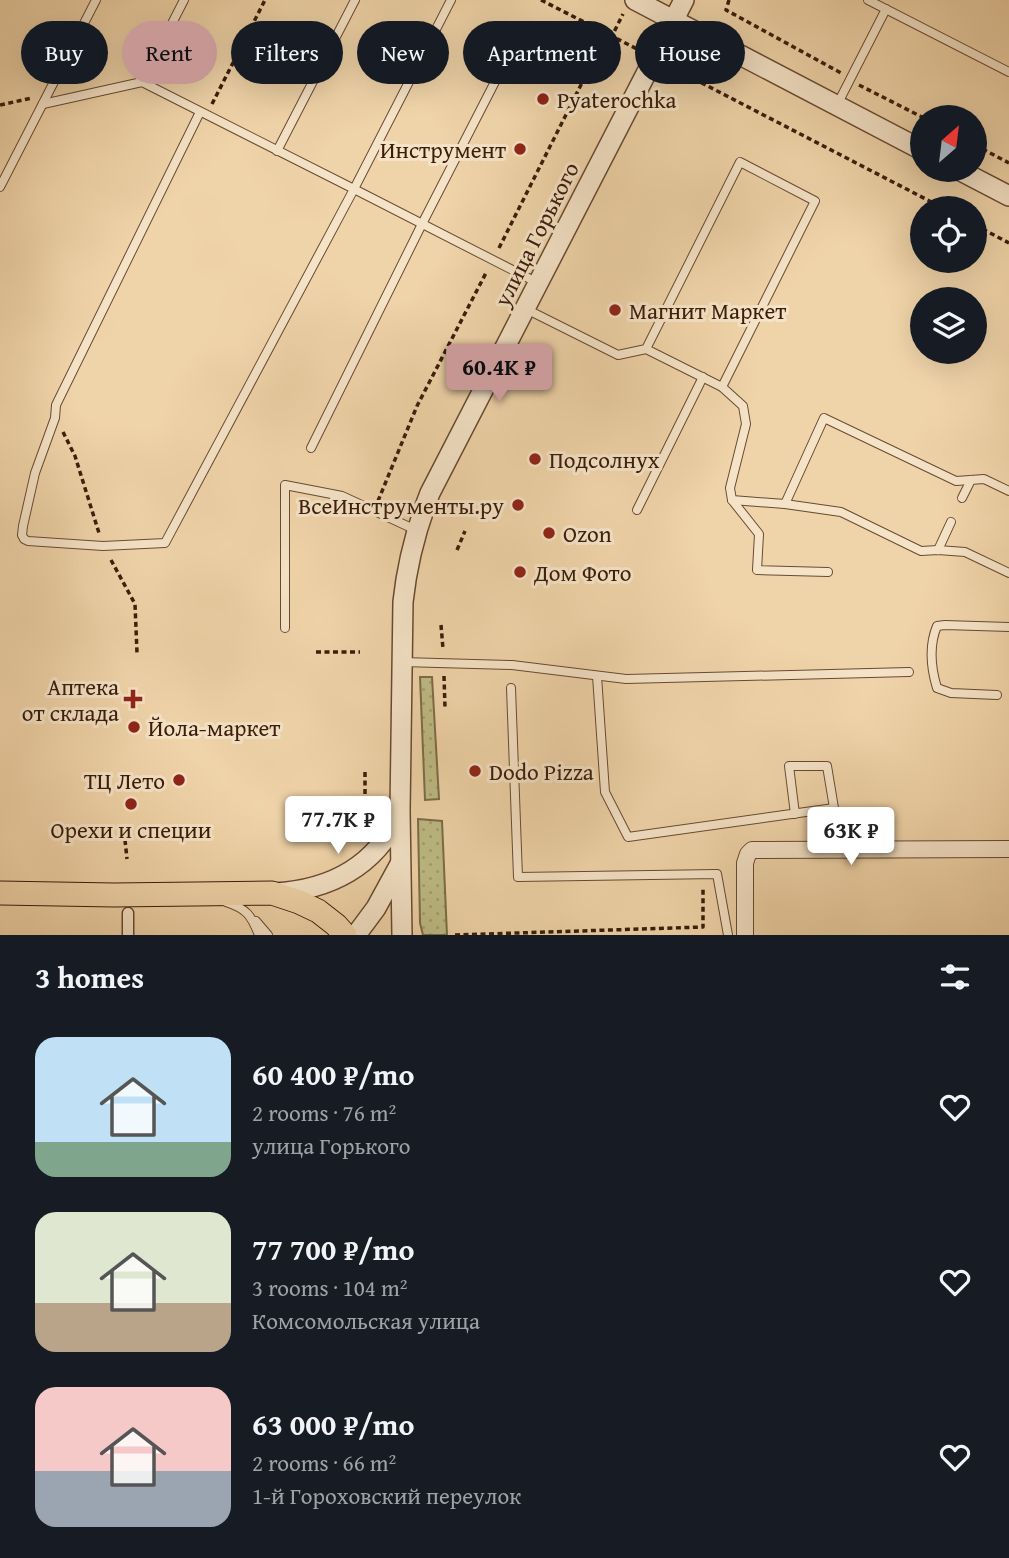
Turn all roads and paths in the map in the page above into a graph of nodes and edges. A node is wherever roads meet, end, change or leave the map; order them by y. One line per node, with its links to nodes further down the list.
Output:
1 (96, 0): 26 (lane)
2 (184, 0): 15 (lane)
3 (265, 0): 16 (path)
4 (355, 0): 17 (lane)
5 (451, 0): 38 (lane)
6 (541, 0): 10 (path)
7 (684, 0): 14 (street, улица Горького)
8 (729, 0): 12 (path)
9 (868, 0): 11 (lane)
10 (629, 6): 14 (street)
11 (886, 9): 19 (lane); 20 (lane)
12 (726, 10): 13 (path); 20 (path)
13 (724, 15)
14 (674, 19): 29 (street); 44 (street, улица Горького)
15 (173, 21)
16 (254, 21)
17 (343, 24)
18 (231, 64): 31 (path)
19 (1009, 72)
20 (850, 79): 29 (lane); 30 (path)
21 (133, 84): 27 (lane)
22 (146, 84): 31 (lane)
23 (312, 84): 33 (lane)
24 (494, 84): 41 (lane)
25 (705, 84): 39 (path)
26 (48, 94): 27 (lane); 28 (path)
27 (43, 104): 37 (lane)
28 (0, 105)
29 (837, 105): 32 (street)
30 (910, 111)
31 (203, 113): 33 (lane); 49 (lane)
32 (910, 144)
33 (277, 151): 38 (lane)
34 (987, 151): 35 (path)
35 (1009, 163)
36 (983, 182): 40 (street)
37 (0, 187)
38 (354, 190): 41 (lane); 62 (lane)
39 (920, 196)
40 (1009, 196)
41 (422, 224): 44 (lane); 50 (lane)
42 (987, 231): 43 (path)
43 (1009, 243)
44 (538, 283): 45 (street, улица Горького)
45 (525, 309): 46 (lane); 60 (street, улица Горького)
46 (646, 349): 47 (lane); 48 (lane)
47 (703, 377): 48 (lane); 58 (lane)
48 (722, 387): 55 (lane)
49 (55, 418): 62 (path); 62 (lane)
50 (311, 448)
51 (971, 480): 53 (lane); 54 (lane); 57 (lane)
52 (382, 490): 56 (path)
53 (1009, 491)
54 (962, 498)
55 (733, 500): 57 (lane); 65 (lane)
56 (377, 502)
57 (785, 504): 64 (lane)
58 (637, 510)
59 (951, 522): 64 (lane)
60 (416, 530): 69 (lane); 74 (street, улица Горького)
61 (465, 531): 63 (path)
62 (103, 546): 73 (path)
63 (457, 550)
64 (938, 550): 66 (lane)
65 (828, 572)
66 (1009, 573)
67 (441, 625): 72 (path)
68 (1009, 627): 79 (lane)
69 (285, 628)
70 (316, 652): 71 (path)
71 (360, 652)
72 (443, 652)
73 (137, 653)
74 (402, 662): 77 (lane); 83 (street, улица Горького)
75 (909, 672): 77 (lane)
76 (444, 676): 80 (path)
77 (597, 676): 84 (lane)
78 (511, 688): 89 (lane)
79 (997, 695)
80 (445, 709)
81 (365, 772): 82 (path)
82 (365, 807)
83 (400, 811): 88 (street, улица Горького); 91 (street)
84 (795, 814): 84 (lane)
85 (125, 840): 87 (path)
86 (1009, 849): 107 (street)
87 (127, 859)
88 (401, 863): 102 (street); 103 (street, улица Горького)
89 (702, 874): 95 (path); 106 (lane)
90 (0, 893): 92 (main road)
91 (272, 893): 92 (main road); 101 (main road)
92 (187, 894): 94 (lane)
93 (128, 913): 98 (street)
94 (251, 916): 99 (lane); 100 (lane)
95 (692, 928): 97 (path); 105 (path)
96 (578, 933): 97 (path); 104 (path)
97 (599, 933)
98 (128, 935)
99 (259, 935)
100 (268, 935)
101 (345, 935)
102 (356, 935)
103 (402, 935)
104 (455, 935)
105 (692, 935)
106 (729, 935)
107 (745, 935)

